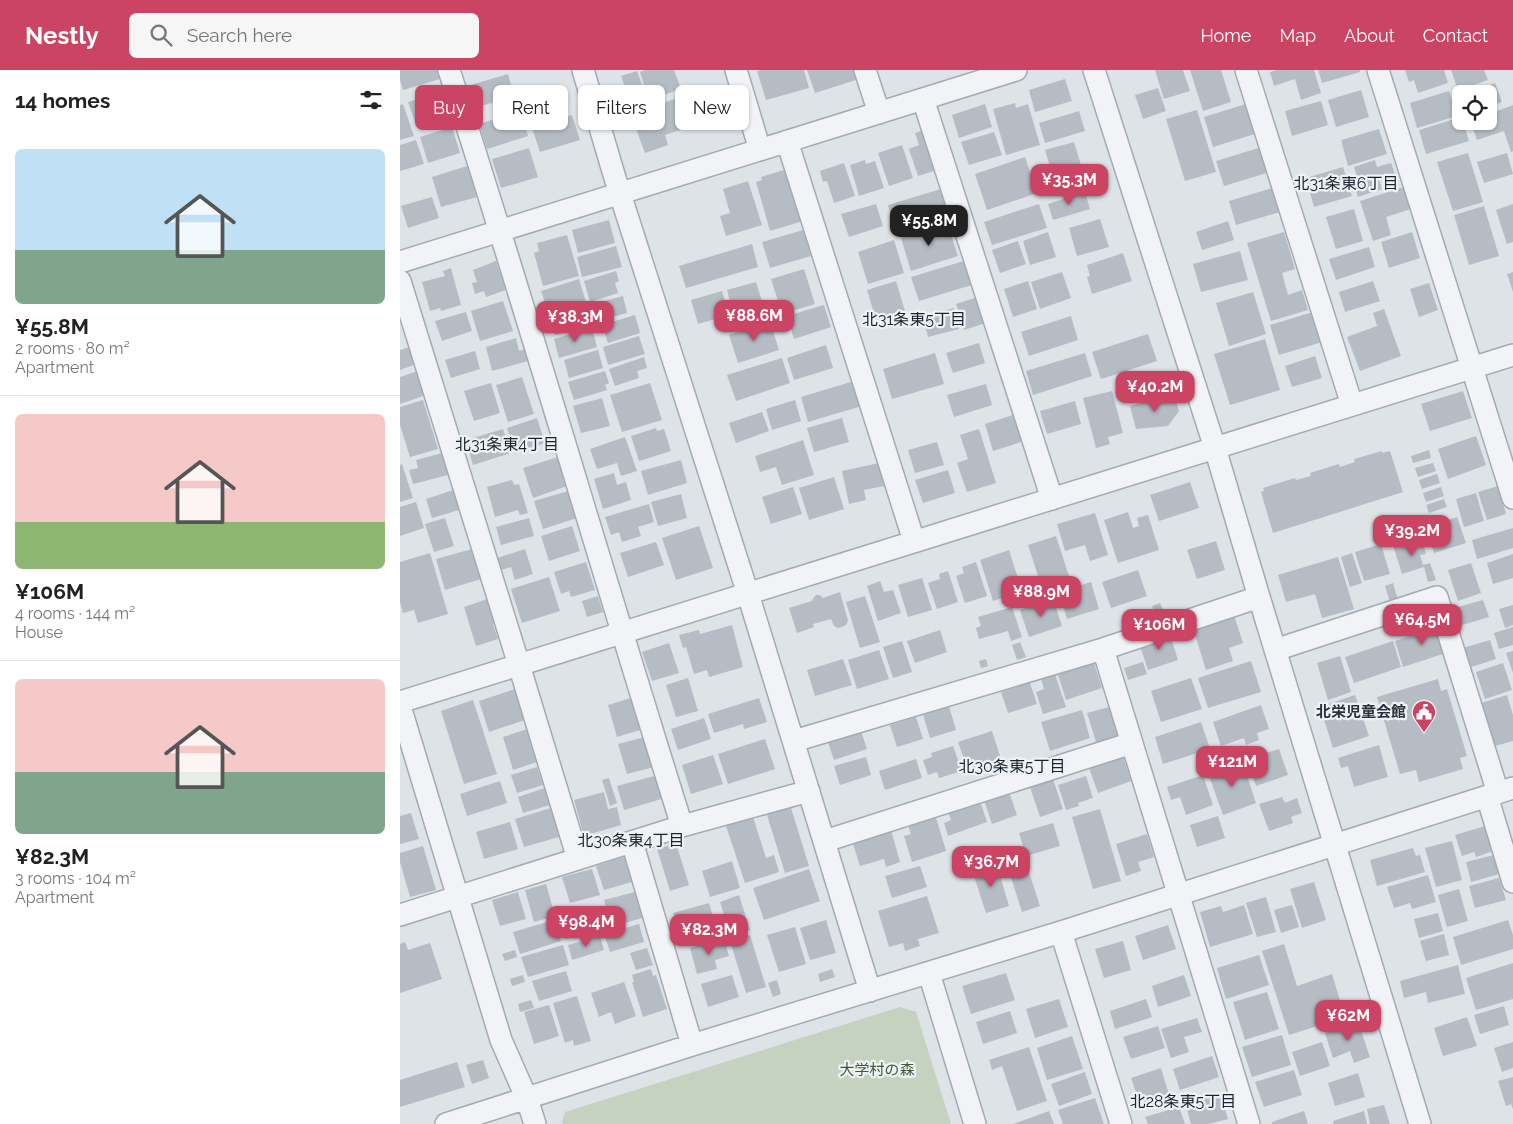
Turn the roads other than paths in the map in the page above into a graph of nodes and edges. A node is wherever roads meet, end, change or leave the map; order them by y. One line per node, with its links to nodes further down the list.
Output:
1 (449, 70): 15 (street)
2 (583, 70): 14 (street)
3 (736, 70): 13 (street)
4 (865, 70): 11 (street)
5 (1016, 70): 9 (street)
6 (1094, 70): 21 (street)
7 (1246, 70): 20 (street)
8 (1378, 70): 19 (street)
9 (994, 73): 10 (street)
10 (923, 99): 11 (street); 23 (street)
11 (879, 113): 12 (street)
12 (787, 141): 13 (street); 24 (street)
13 (760, 150): 14 (street)
14 (620, 194): 15 (street); 25 (street)
15 (501, 231): 16 (street); 27 (street)
16 (400, 262)
17 (400, 280): 30 (street)
18 (1513, 355): 19 (street)
19 (1472, 368): 20 (street); 22 (street)
20 (1352, 405): 21 (street)
21 (1215, 448): 23 (street); 26 (street)
22 (1513, 498)
23 (1052, 499): 24 (street)
24 (914, 541): 25 (street)
25 (748, 594): 27 (street); 33 (street)
26 (1259, 597): 28 (street); 29 (street)
27 (621, 633): 30 (street); 37 (street)
28 (1103, 649): 33 (street); 34 (street)
29 (1275, 650): 36 (street); 40 (street)
30 (519, 664): 31 (street); 41 (street)
31 (400, 702)
32 (400, 706): 44 (street)
33 (794, 742): 35 (street)
34 (1132, 743): 38 (street); 43 (street)
35 (809, 791): 37 (street); 38 (street)
36 (1499, 792): 40 (street); 42 (street)
37 (682, 826): 39 (street)
38 (824, 841): 48 (street)
39 (632, 842): 41 (street); 49 (street)
40 (1335, 845): 43 (street); 56 (street)
41 (578, 859): 44 (street)
42 (1513, 882)
43 (1179, 895): 46 (street); 55 (street)
44 (457, 897): 45 (street); 50 (street)
45 (400, 915)
46 (1061, 932): 47 (street); 54 (street)
47 (929, 973): 48 (street); 53 (street)
48 (870, 991): 49 (street)
49 (692, 1044): 50 (street)
50 (527, 1099): 51 (street); 52 (street)
51 (446, 1124)
52 (535, 1124)
53 (975, 1124)
54 (1121, 1124)
55 (1249, 1124)
56 (1420, 1124)

